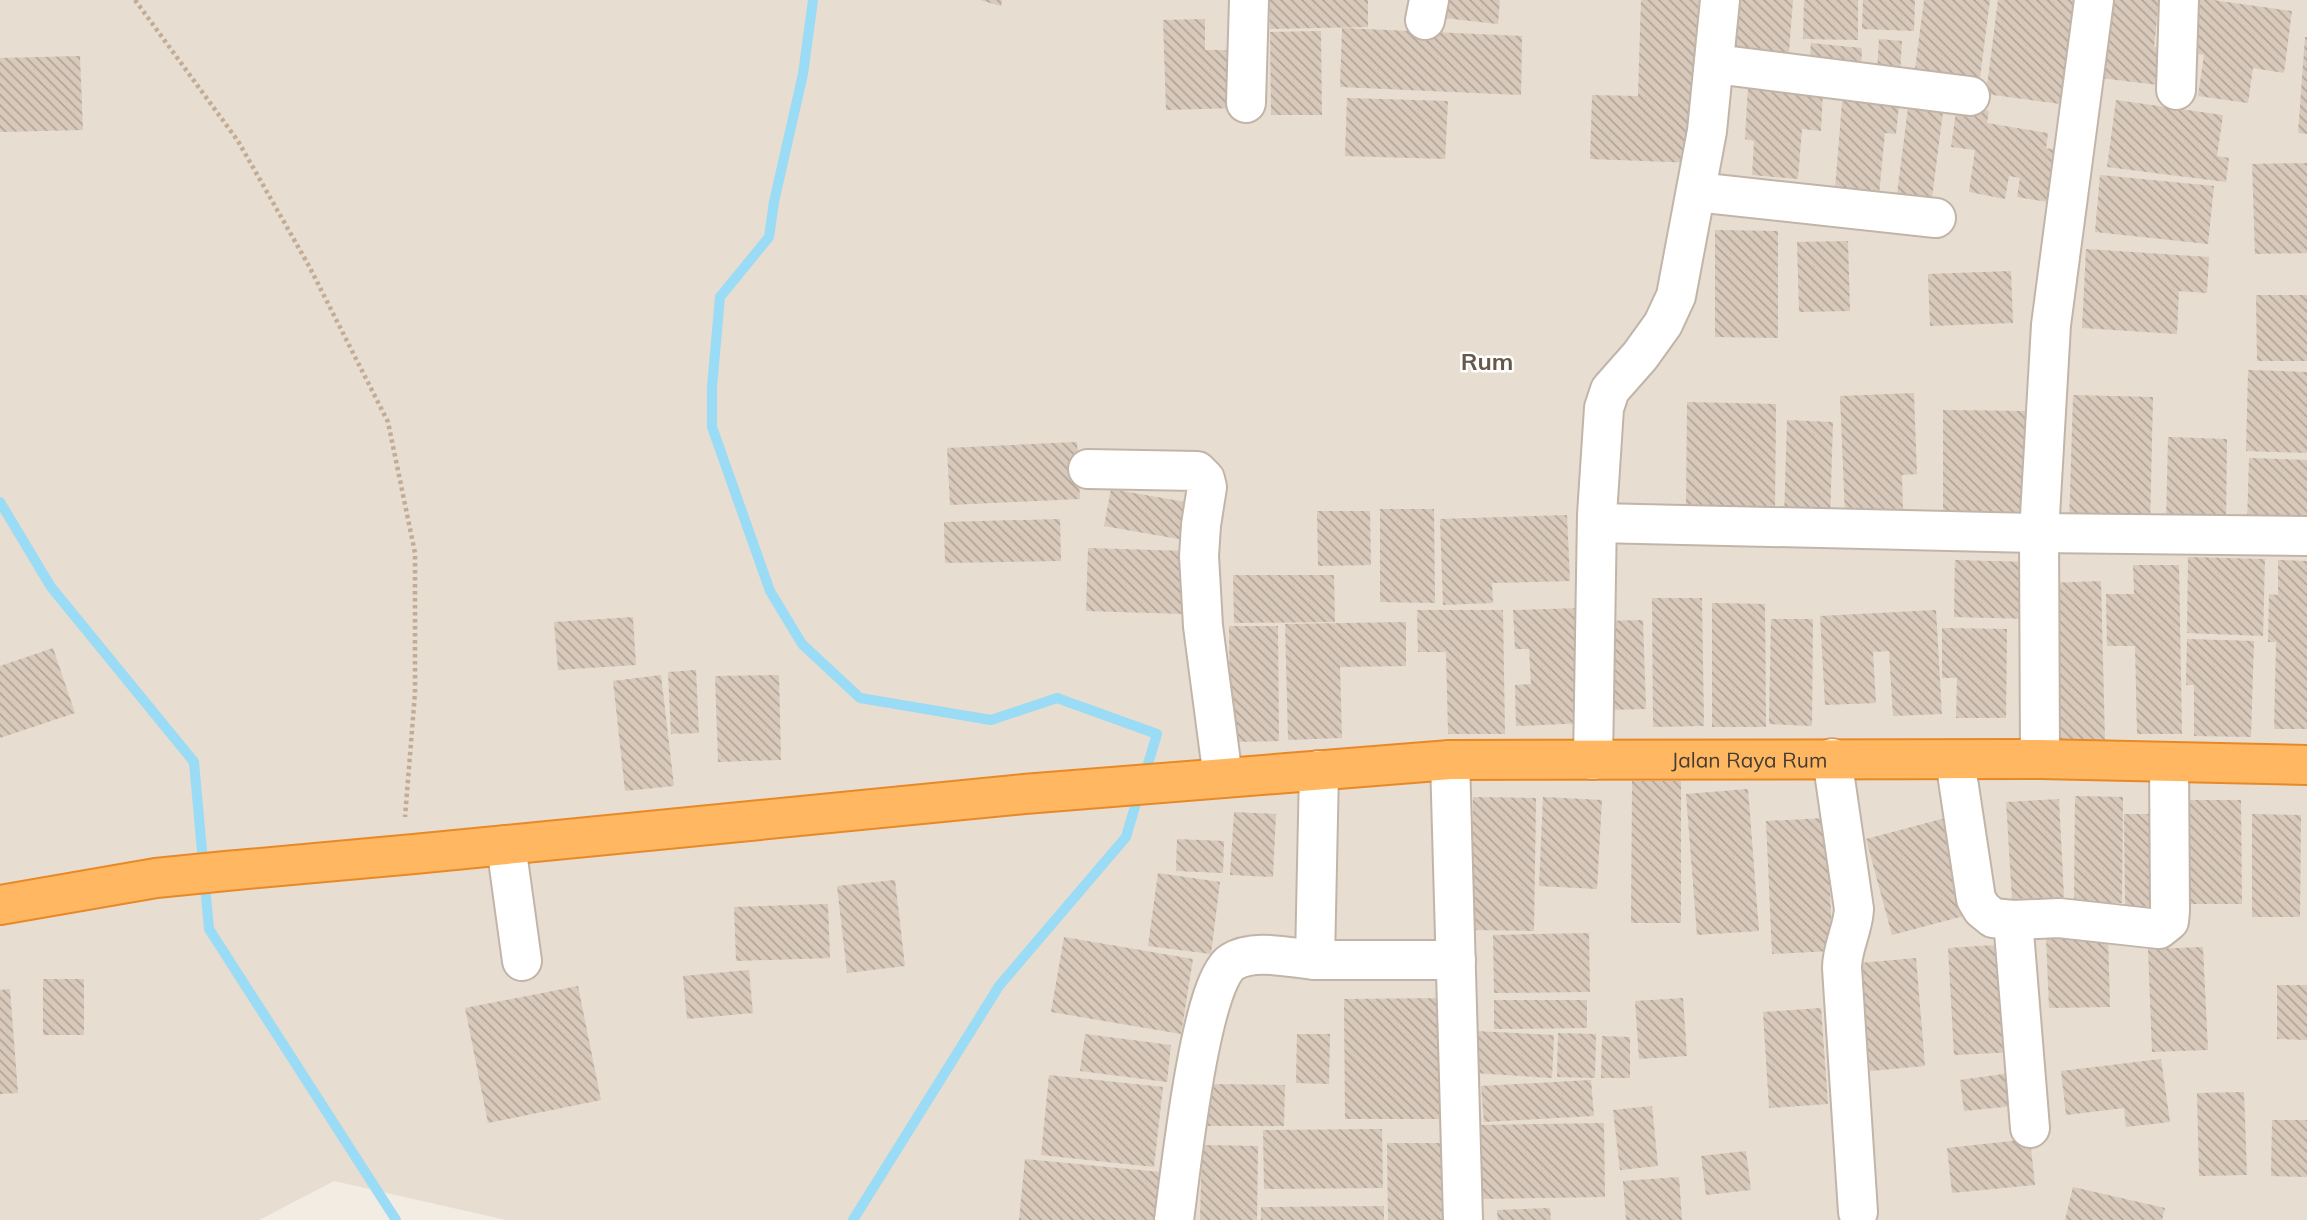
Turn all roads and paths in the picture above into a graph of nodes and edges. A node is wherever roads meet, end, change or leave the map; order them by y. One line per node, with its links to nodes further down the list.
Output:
1 (135, 0): 26 (path)
2 (1249, 0): 9 (street)
3 (1720, 0): 6 (street)
4 (2094, 0): 14 (street)
5 (2179, 0): 7 (street)
6 (1714, 64): 8 (street); 10 (street)
7 (2176, 90)
8 (1970, 96)
9 (1246, 103)
10 (1696, 192): 11 (street); 13 (street)
11 (1936, 218)
12 (1088, 469): 24 (street)
13 (1597, 523): 14 (street); 19 (street)
14 (2039, 533): 15 (street); 17 (street)
15 (2307, 536)
16 (1832, 758): 19 (highway, Jalan Raya Rum); 20 (highway, Jalan Raya Rum); 33 (street)
17 (2040, 759): 20 (highway, Jalan Raya Rum); 21 (highway, Jalan Raya Rum)
18 (1450, 760): 19 (highway, Jalan Raya Rum); 23 (highway, Jalan Raya Rum); 30 (street)
19 (1593, 760)
20 (1955, 760): 28 (street)
21 (2169, 762): 22 (highway, Jalan Raya Rum); 28 (street)
22 (2307, 765)
23 (1319, 770): 24 (highway, Jalan Raya Rum); 29 (street)
24 (1207, 780): 25 (highway, Jalan Raya Rum)
25 (506, 845): 26 (highway, Jalan Raya Rum); 31 (street)
26 (414, 855): 27 (highway, Jalan Raya Rum)
27 (0, 905)
28 (2013, 920): 32 (street)
29 (1315, 960): 30 (street); 34 (street)
30 (1455, 960): 35 (street)
31 (522, 961)
32 (2030, 1128)
33 (1858, 1212)
34 (1174, 1220)
35 (1463, 1220)

